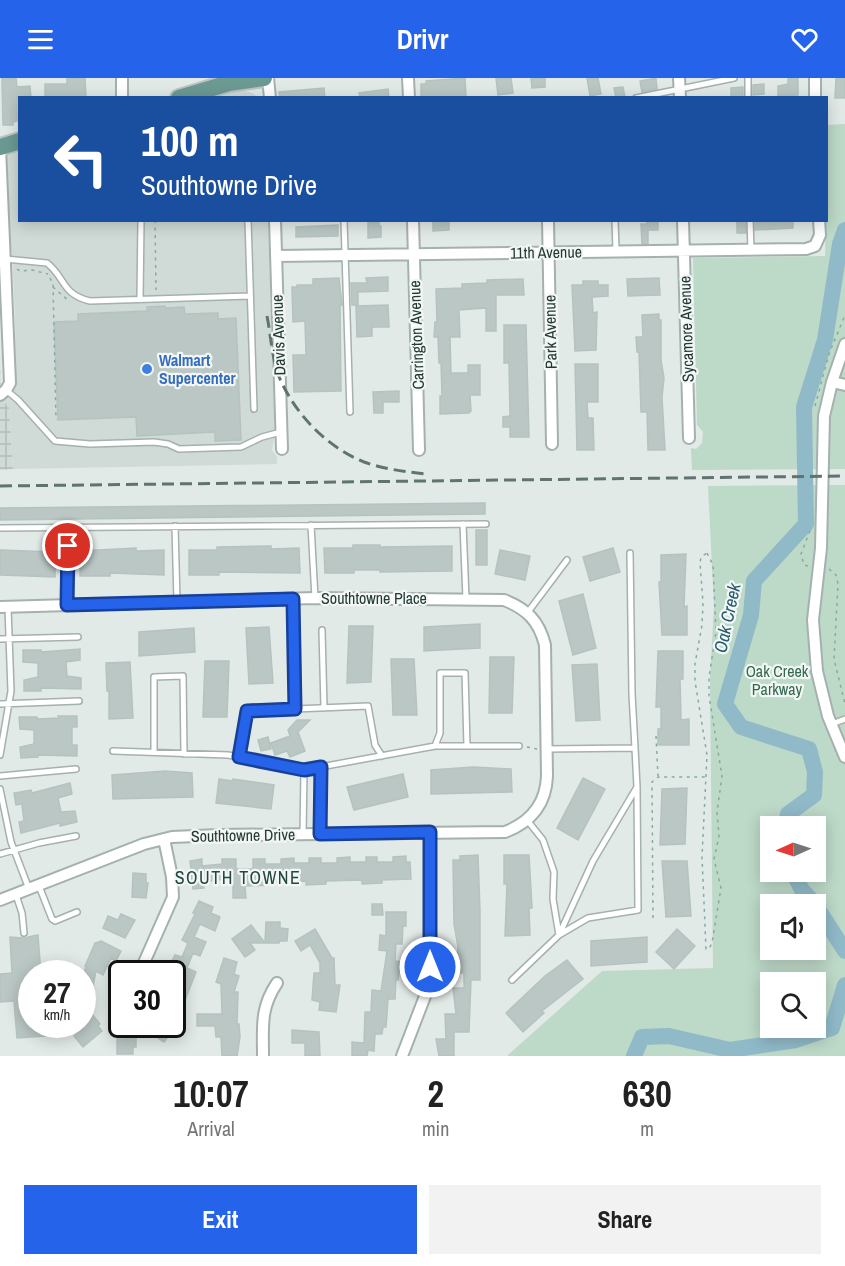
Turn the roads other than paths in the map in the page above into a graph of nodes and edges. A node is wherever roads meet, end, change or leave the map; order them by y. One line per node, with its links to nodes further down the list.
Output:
1 (122, 78): 10 (street)
2 (264, 78): 8 (main road)
3 (268, 78): 12 (street)
4 (408, 78): 13 (street)
5 (734, 78): 9 (lane)
6 (748, 78): 15 (lane)
7 (814, 78): 16 (street)
8 (228, 81): 11 (main road)
9 (679, 88): 14 (lane)
10 (122, 96)
11 (185, 96)
12 (270, 96)
13 (409, 96)
14 (645, 96)
15 (748, 96)
16 (815, 96)
17 (18, 142): 18 (main road)
18 (0, 147): 36 (street)
19 (141, 222): 38 (lane)
20 (248, 222): 37 (lane)
21 (275, 222): 35 (street, Davis Avenue)
22 (344, 222): 34 (lane)
23 (413, 222): 33 (street, Carrington Avenue)
24 (548, 222): 32 (street, Park Avenue)
25 (615, 222): 31 (lane)
26 (683, 222): 29 (street, Sycamore Avenue)
27 (750, 222): 30 (lane)
28 (819, 222): 30 (street, 11th Avenue)
29 (684, 249): 30 (street, 11th Avenue); 31 (street, 11th Avenue); 46 (street, Sycamore Avenue)
30 (751, 249)
31 (616, 250): 32 (street, 11th Avenue)
32 (549, 252): 33 (street, 11th Avenue); 47 (street, Park Avenue)
33 (414, 254): 34 (street, 11th Avenue); 49 (street, Carrington Avenue)
34 (345, 255): 35 (street, 11th Avenue); 44 (lane)
35 (276, 256): 45 (street, Davis Avenue)
36 (2, 259): 38 (lane); 42 (street)
37 (250, 296): 38 (lane); 43 (lane)
38 (141, 299)
39 (845, 344): 40 (street)
40 (832, 382): 41 (street); 75 (street)
41 (845, 385)
42 (3, 393): 45 (lane)
43 (254, 409)
44 (350, 412)
45 (281, 432): 48 (street, Davis Avenue)
46 (689, 438)
47 (552, 444)
48 (282, 449)
49 (419, 450)
50 (463, 524): 51 (lane); 52 (lane); 60 (lane)
51 (486, 524)
52 (311, 525): 53 (lane); 58 (lane)
53 (175, 526): 54 (lane); 61 (lane)
54 (68, 527): 55 (lane); 62 (lane)
55 (0, 528)
56 (630, 552): 79 (lane)
57 (567, 560): 64 (lane)
58 (315, 598): 59 (street, Southtowne Place); 60 (street, Southtowne Place)
59 (293, 599): 61 (street, Southtowne Place); 73 (lane)
60 (466, 599): 64 (street, Southtowne Place)
61 (177, 602): 62 (street, Southtowne Place)
62 (67, 605): 63 (street, Southtowne Place)
63 (4, 606): 68 (lane)
64 (528, 612): 80 (street)
65 (322, 630): 72 (lane)
66 (78, 637): 68 (lane)
67 (0, 639): 68 (lane)
68 (9, 639): 70 (lane)
69 (79, 701): 70 (lane)
70 (9, 703): 71 (lane); 84 (lane)
71 (0, 704)
72 (324, 708): 73 (lane); 85 (lane)
73 (295, 709): 86 (lane)
74 (845, 719): 75 (lane)
75 (832, 724): 87 (street)
76 (435, 746): 77 (lane); 77 (lane); 85 (lane)
77 (467, 746): 78 (lane)
78 (519, 746)
79 (635, 748): 80 (lane); 92 (lane)
80 (546, 749): 94 (street)
81 (113, 751): 82 (lane)
82 (154, 752): 83 (lane); 83 (lane)
83 (184, 754): 86 (lane)
84 (0, 755)
85 (382, 756): 88 (lane)
86 (239, 757): 90 (lane)
87 (845, 758)
88 (321, 767): 90 (lane); 97 (lane)
89 (76, 768): 91 (lane)
90 (304, 770): 96 (lane)
91 (0, 776)
92 (637, 787): 107 (lane); 107 (lane)
93 (0, 789): 100 (lane)
94 (527, 820): 95 (street, Southtowne Drive); 107 (lane)
95 (430, 832): 97 (street, Southtowne Drive); 112 (street)
96 (303, 834): 97 (street, Southtowne Drive); 99 (street, Southtowne Drive)
97 (320, 834)
98 (76, 836): 100 (lane)
99 (164, 839): 102 (street, Southtowne Drive); 108 (street)
100 (13, 850): 101 (lane); 102 (lane)
101 (0, 854)
102 (34, 888): 103 (street, Southtowne Drive); 105 (lane)
103 (16, 895): 104 (street, Southtowne Drive); 106 (lane)
104 (0, 900)
105 (77, 912)
106 (24, 933)
107 (559, 935): 109 (lane)
108 (145, 960)
109 (512, 980)
110 (277, 983): 111 (street)
111 (263, 1056)
112 (402, 1056)

